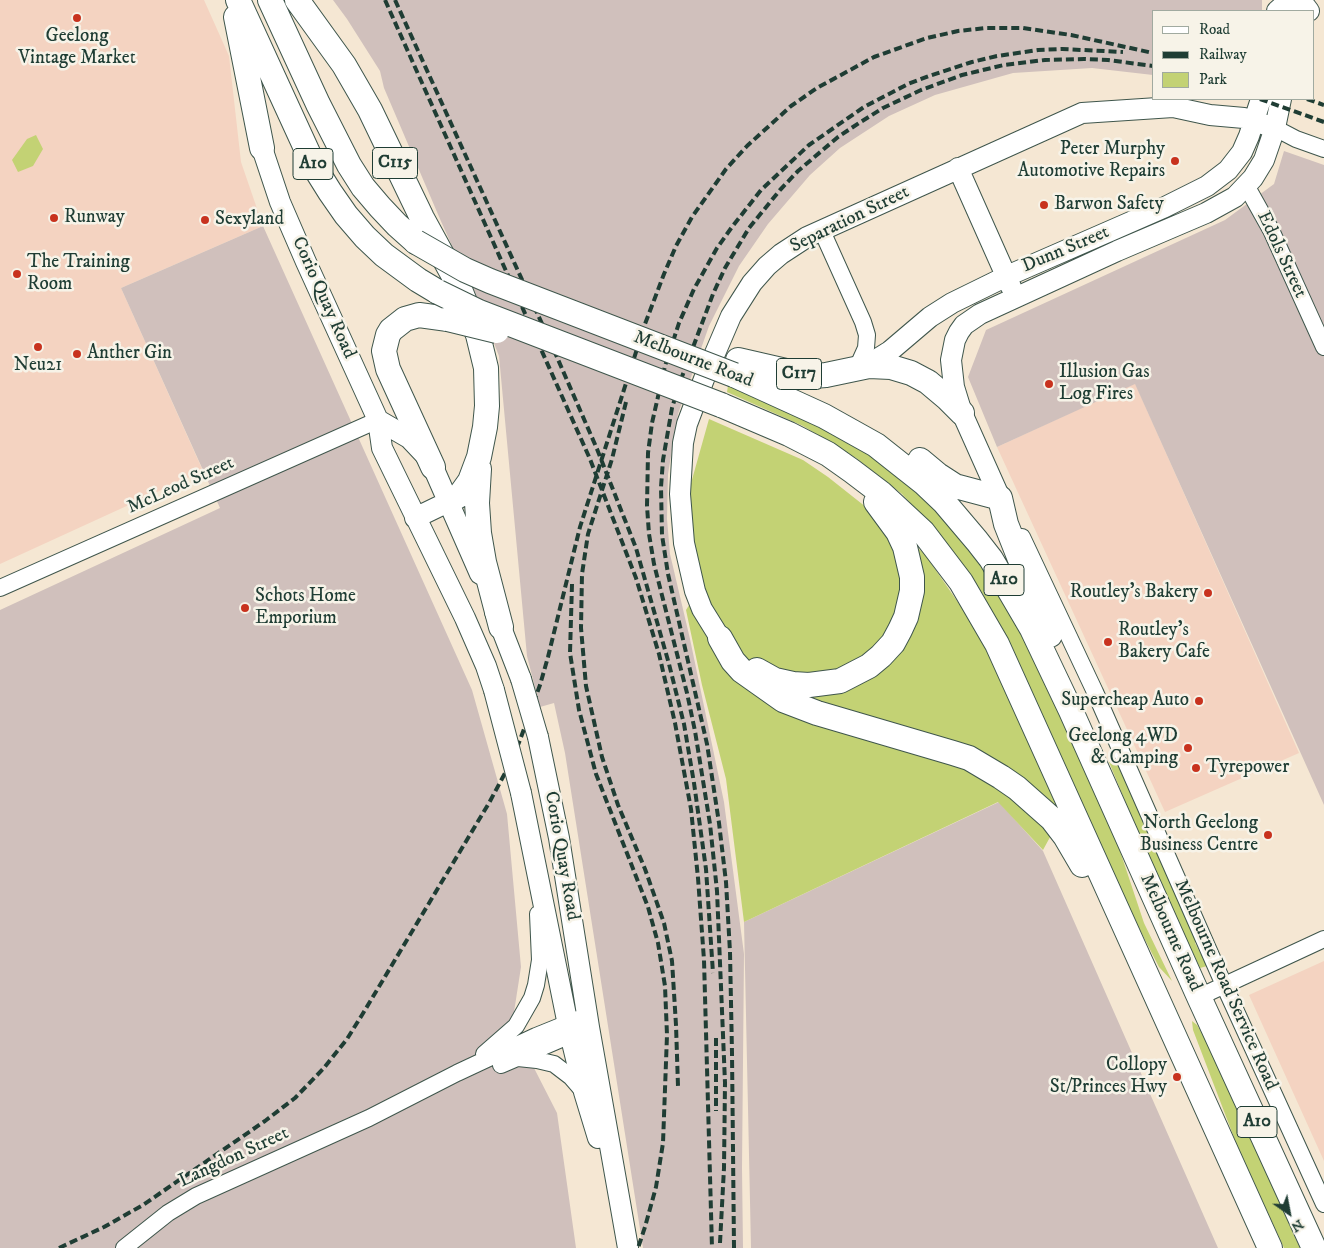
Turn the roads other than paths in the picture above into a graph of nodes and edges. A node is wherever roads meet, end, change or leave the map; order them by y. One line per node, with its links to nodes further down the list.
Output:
1 (232, 0): 13 (highway, C115)
2 (238, 0): 23 (highway, Melbourne Road / A10, bridge)
3 (270, 0): 21 (highway, Melbourne Road / A10, bridge)
4 (297, 0): 30 (highway, C115)
5 (1302, 3): 6 (main road)
6 (1277, 10)
7 (1324, 14): 8 (main road)
8 (1314, 23)
9 (1261, 100): 11 (main road, C117)
10 (1281, 100): 12 (main road)
11 (1254, 120): 12 (main road); 15 (main road, Separation Street); 16 (main road, Dunn Street / C117)
12 (1275, 128): 14 (street); 17 (main road, Dunn Street)
13 (262, 148): 28 (main road, Corio Quay Road / C115)
14 (1324, 149)
15 (958, 168): 18 (main road, Separation Street); 19 (main road)
16 (1228, 170): 17 (main road, Edols Street); 19 (main road, Dunn Street / C117)
17 (1246, 187): 20 (main road, Dunn Street); 22 (street, Edols Street)
18 (822, 231): 25 (street); 37 (main road, Separation Street)
19 (1007, 276): 20 (main road); 25 (main road, Dunn Street / C117)
20 (1016, 298): 27 (main road, Dunn Street)
21 (620, 332): 24 (highway, C117, bridge)
22 (1324, 347)
23 (579, 350): 29 (highway, Melbourne Road / A10, bridge); 31 (highway, C115, bridge)
24 (736, 367): 25 (highway, C117); 26 (highway, Melbourne Road / A10)
25 (858, 368): 27 (highway)
26 (764, 388): 32 (highway); 38 (highway, Melbourne Road / A10)
27 (962, 413): 32 (main road, Melbourne Road Service Road)
28 (378, 420): 31 (main road, Corio Quay Road); 34 (main road, Corio Quay Road / C115); 35 (street, McLeod Street)
29 (828, 454): 37 (highway); 41 (highway, Melbourne Road / A10)
30 (480, 457): 33 (highway); 36 (highway, C115)
31 (432, 467): 33 (main road, Corio Quay Road / C115)
32 (1000, 498): 38 (highway); 42 (street, Melbourne Road Service Road)
33 (448, 502): 34 (main road); 36 (main road, Corio Quay Road / C115)
34 (415, 518): 39 (main road, Corio Quay Road / C115, bridge)
35 (0, 588)
36 (501, 627): 45 (main road, Corio Quay Road / C115, bridge)
37 (720, 638): 41 (highway)
38 (1071, 711): 43 (highway, Melbourne Road / A10)
39 (532, 846): 46 (main road, Corio Quay Road / C115); 48 (street)
40 (1324, 939): 42 (street)
41 (1134, 946): 44 (highway, Melbourne Road / A10)
42 (1224, 985): 43 (street); 50 (street, Melbourne Road Service Road)
43 (1199, 997): 44 (highway); 55 (highway, Melbourne Road / A10)
44 (1165, 1013): 54 (highway, Melbourne Road / A10)
45 (588, 1021): 46 (street, Langdon Street); 51 (main road, Corio Quay Road / C115)
46 (569, 1029): 47 (street, Langdon Street); 48 (street, Langdon Street); 49 (main road, Corio Quay Road / C115)
47 (517, 1058): 48 (street, Langdon Street); 49 (street)
48 (459, 1076): 52 (street, Langdon Street)
49 (584, 1092): 51 (main road, Corio Quay Road / C115)
50 (1324, 1204)
51 (623, 1224): 53 (main road, Corio Quay Road / C115)
52 (124, 1248)
53 (628, 1248)
54 (1270, 1248)
55 (1314, 1248)

